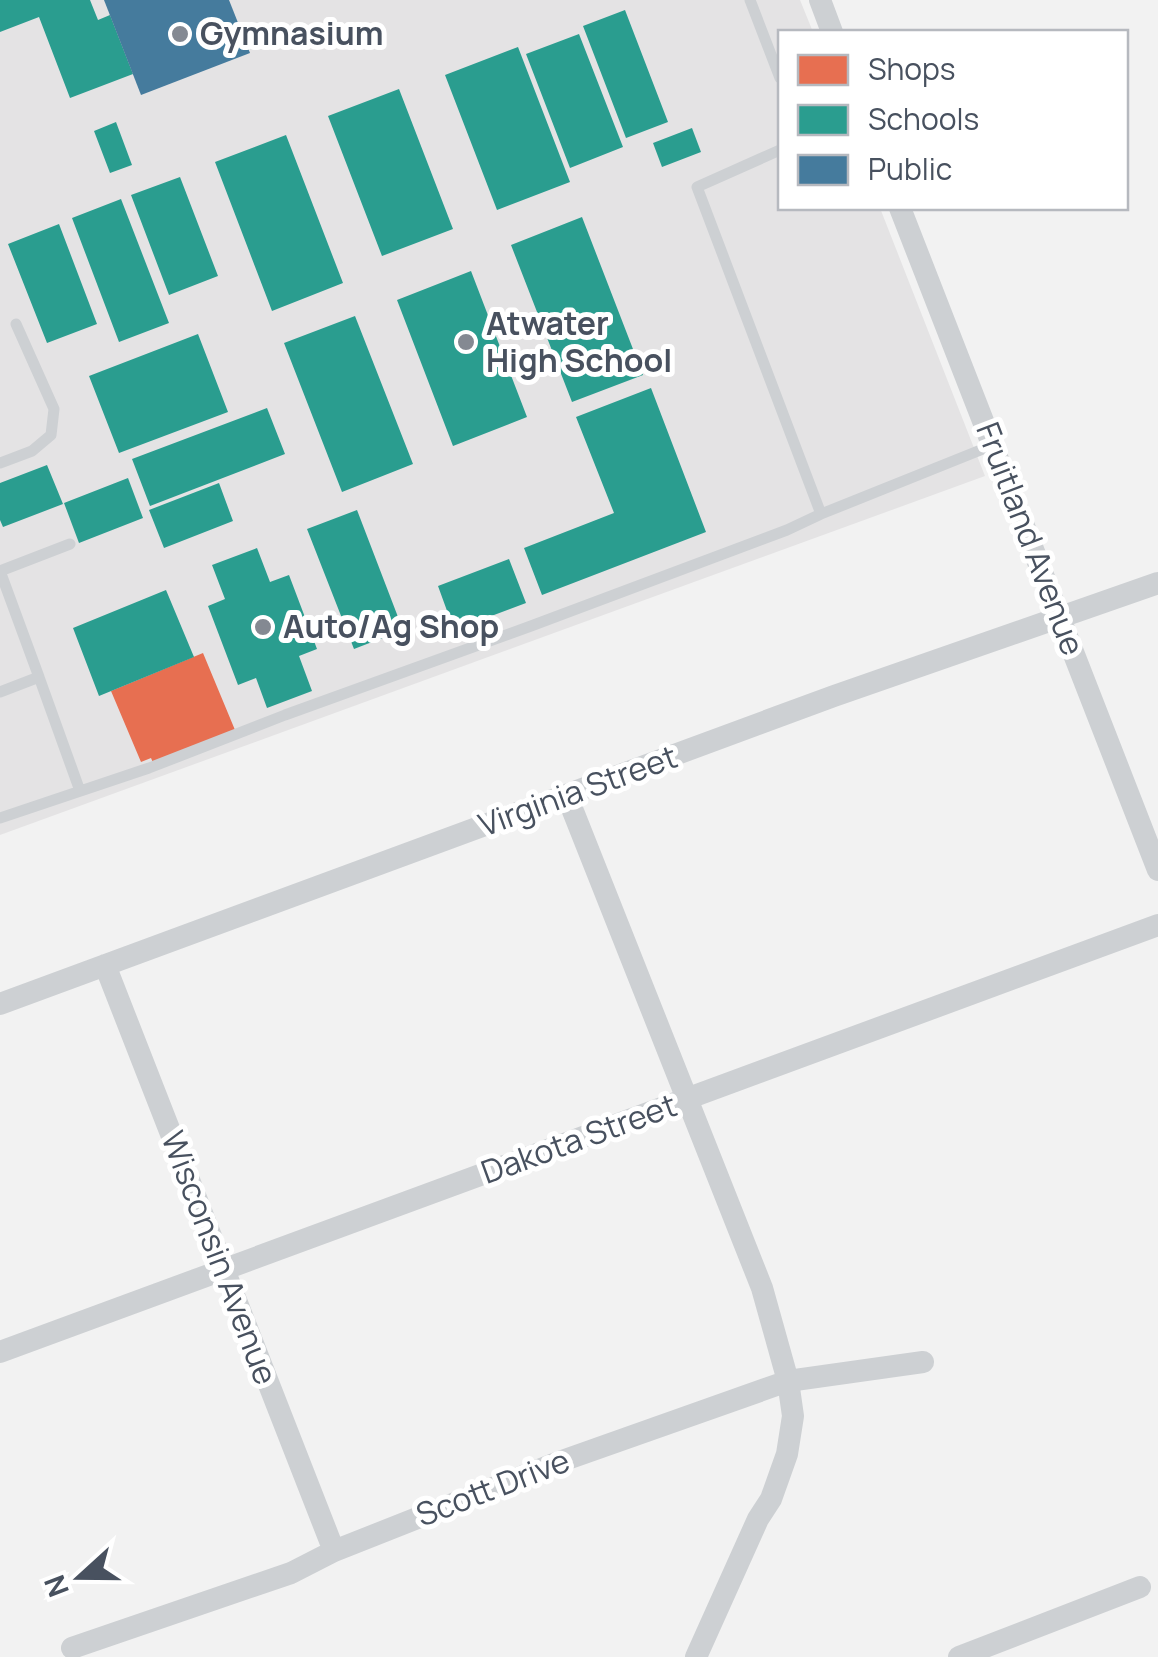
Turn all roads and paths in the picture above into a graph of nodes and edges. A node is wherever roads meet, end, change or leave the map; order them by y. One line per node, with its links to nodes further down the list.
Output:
1 (750, 0): 4 (lane)
2 (820, 0): 3 (street)
3 (831, 30)
4 (778, 73)
5 (778, 151): 10 (lane)
6 (901, 210): 8 (street, Fruitland Avenue)
7 (16, 324): 9 (lane)
8 (993, 445): 10 (lane); 13 (street, Fruitland Avenue)
9 (0, 463)
10 (820, 514): 16 (lane)
11 (70, 544): 14 (lane)
12 (1158, 583): 13 (street, Virginia Street)
13 (1060, 617): 17 (street, Virginia Street); 19 (street, Fruitland Avenue)
14 (39, 677): 15 (lane); 16 (lane)
15 (0, 692)
16 (80, 791): 18 (lane)
17 (568, 796): 21 (street, Virginia Street); 23 (street)
18 (0, 818)
19 (1158, 870)
20 (1158, 925): 23 (street, Dakota Street)
21 (105, 965): 22 (street, Virginia Street); 24 (street, Wisconsin Avenue)
22 (0, 1004)
23 (687, 1099): 24 (street, Dakota Street); 27 (street)
24 (224, 1270): 25 (street, Dakota Street); 28 (street, Wisconsin Avenue)
25 (0, 1352)
26 (923, 1362): 27 (street, Scott Drive)
27 (788, 1382): 28 (street, Scott Drive); 31 (street)
28 (334, 1551): 30 (street, Scott Drive)
29 (1140, 1587): 32 (street)
30 (72, 1648)
31 (696, 1657)
32 (959, 1657)

